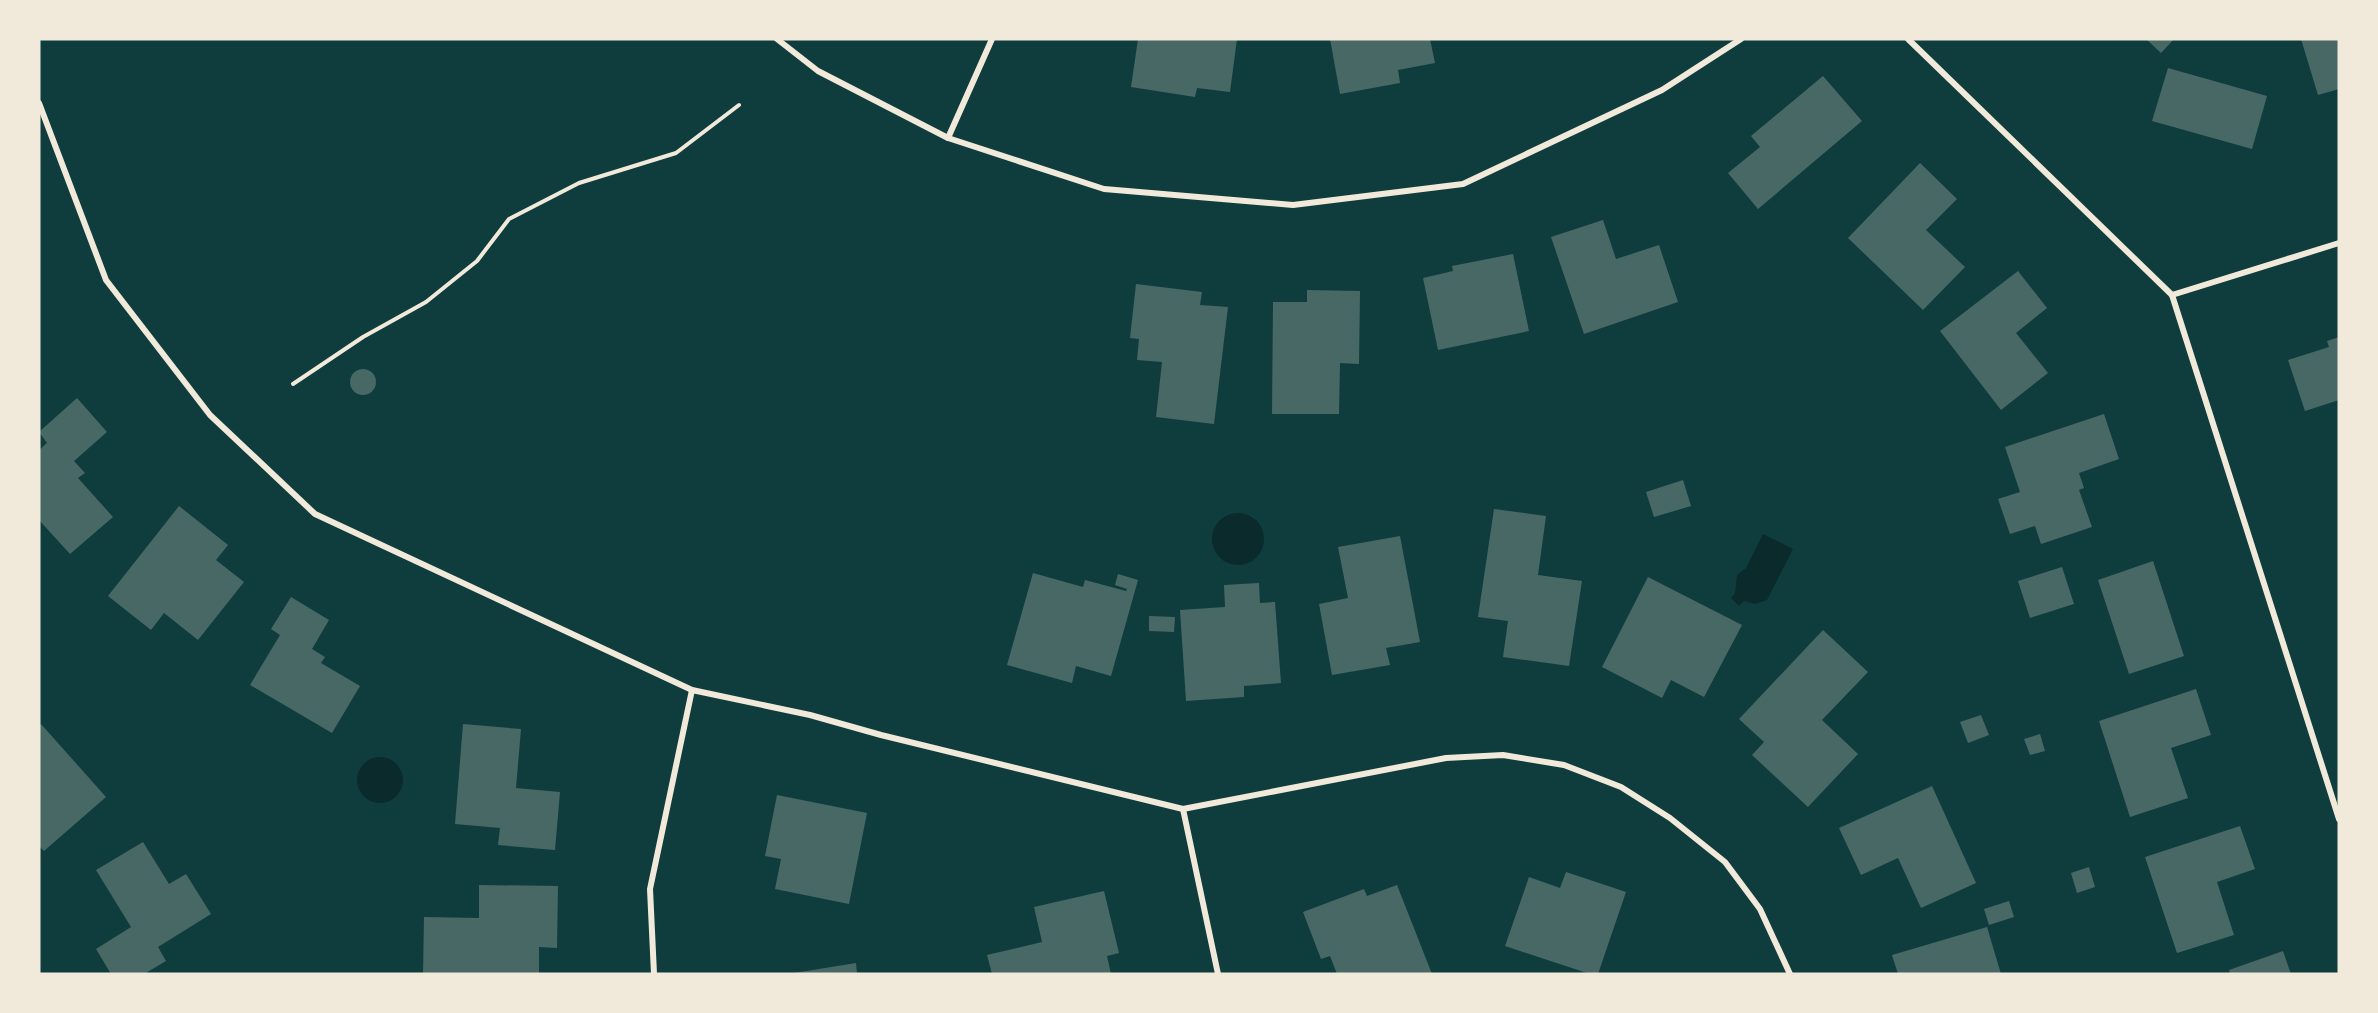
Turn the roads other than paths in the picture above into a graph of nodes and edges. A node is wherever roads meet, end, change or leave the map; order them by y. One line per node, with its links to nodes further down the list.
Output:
1 (777, 39): 6 (street)
2 (992, 39): 6 (street)
3 (1740, 39): 6 (street)
4 (1908, 39): 8 (street)
5 (39, 103): 9 (street)
6 (948, 138)
7 (2339, 243): 8 (street)
8 (2172, 295): 11 (street)
9 (692, 690): 10 (street); 12 (street)
10 (1183, 809): 13 (street); 14 (street)
11 (2339, 819)
12 (654, 974)
13 (1218, 974)
14 (1790, 974)

